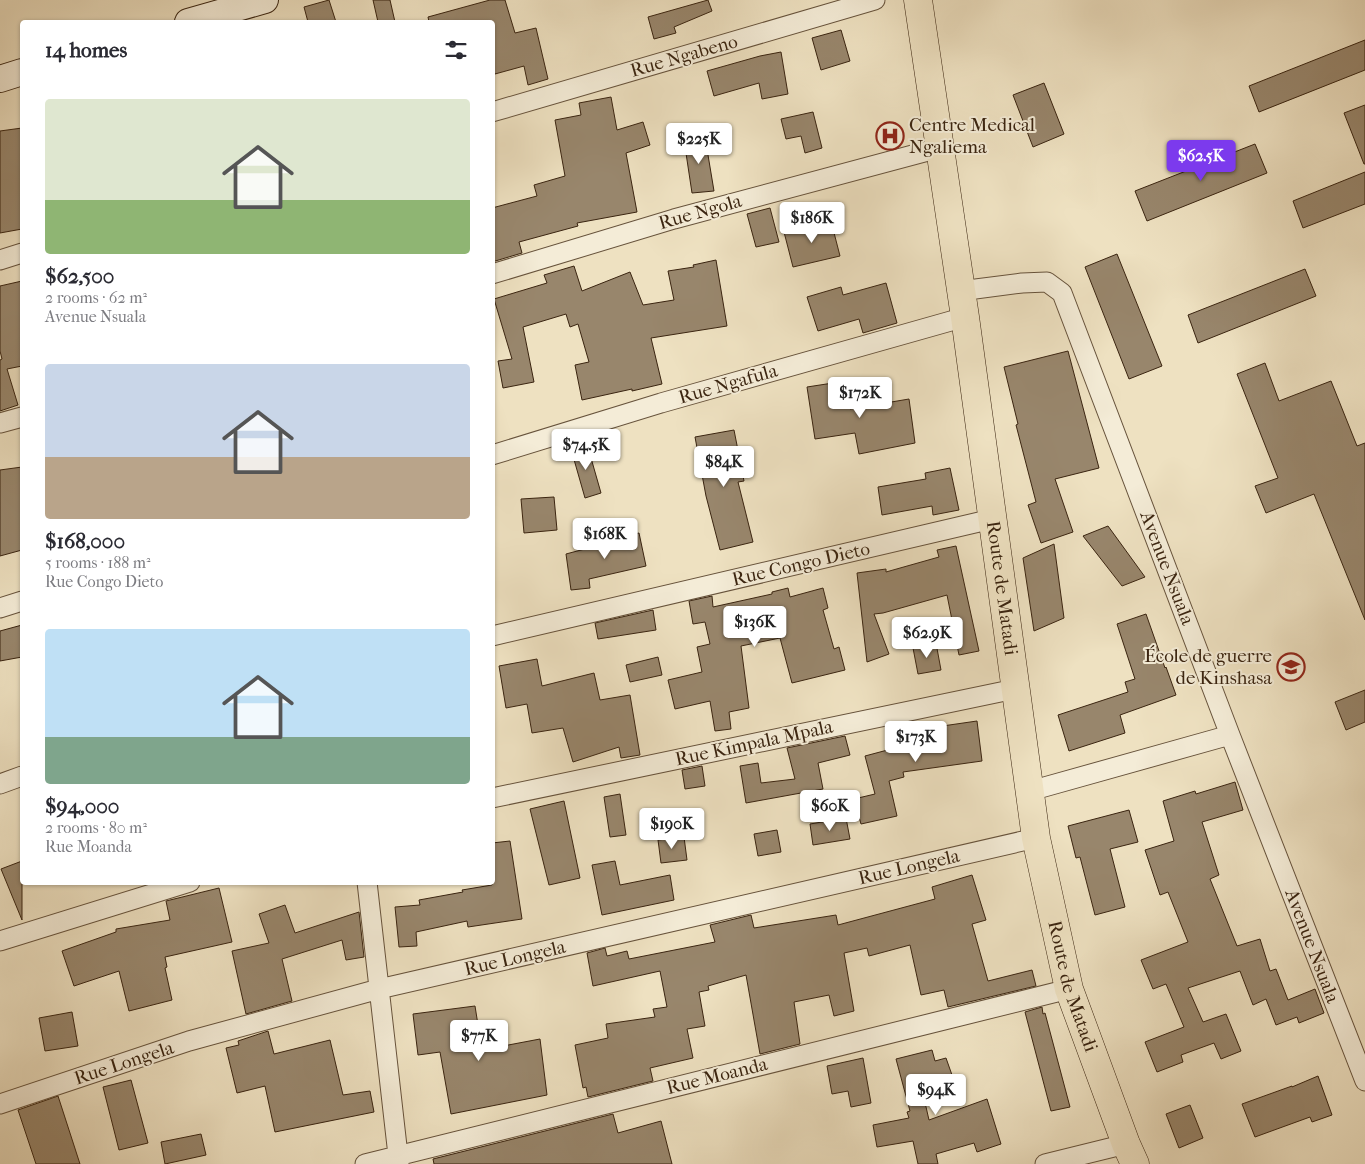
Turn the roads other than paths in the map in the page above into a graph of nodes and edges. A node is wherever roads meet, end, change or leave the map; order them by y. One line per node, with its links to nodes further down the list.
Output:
1 (876, 0): 7 (street, Rue Ngabeno)
2 (918, 0): 8 (main road, Route de Matadi)
3 (251, 10): 4 (main road)
4 (198, 20)
5 (20, 73): 6 (main road)
6 (0, 79)
7 (495, 111)
8 (939, 148): 11 (street, Rue Ngola); 12 (main road, Route de Matadi)
9 (20, 254): 10 (street)
10 (0, 260)
11 (495, 273)
12 (960, 291): 13 (main road, Route de Matadi); 22 (street, Avenue Nsuala)
13 (964, 317): 16 (street, Rue Ngafula); 17 (main road, Route de Matadi)
14 (20, 417): 15 (street)
15 (0, 423)
16 (495, 455)
17 (992, 520): 20 (street, Rue Congo Dieto); 21 (main road, Route de Matadi)
18 (20, 602): 19 (street)
19 (0, 608)
20 (495, 635)
21 (1015, 689): 25 (main road, Route de Matadi); 26 (street, Rue Kimpala Mpala)
22 (1230, 736): 25 (street); 33 (street, Avenue Nsuala)
23 (20, 777): 24 (street)
24 (0, 784)
25 (1030, 791): 27 (main road, Route de Matadi)
26 (495, 797)
27 (1036, 838): 31 (street, Rue Longela); 32 (main road, Route de Matadi)
28 (180, 885): 30 (street)
29 (367, 885): 31 (street)
30 (0, 942)
31 (378, 989): 34 (street, Rue Longela); 36 (street)
32 (1069, 989): 35 (main road, Route de Matadi); 36 (street, Rue Moanda)
33 (1365, 1081)
34 (0, 1104)
35 (1131, 1154): 38 (street)
36 (399, 1159): 37 (street, Rue Moanda)
37 (365, 1164)
38 (1045, 1164)

